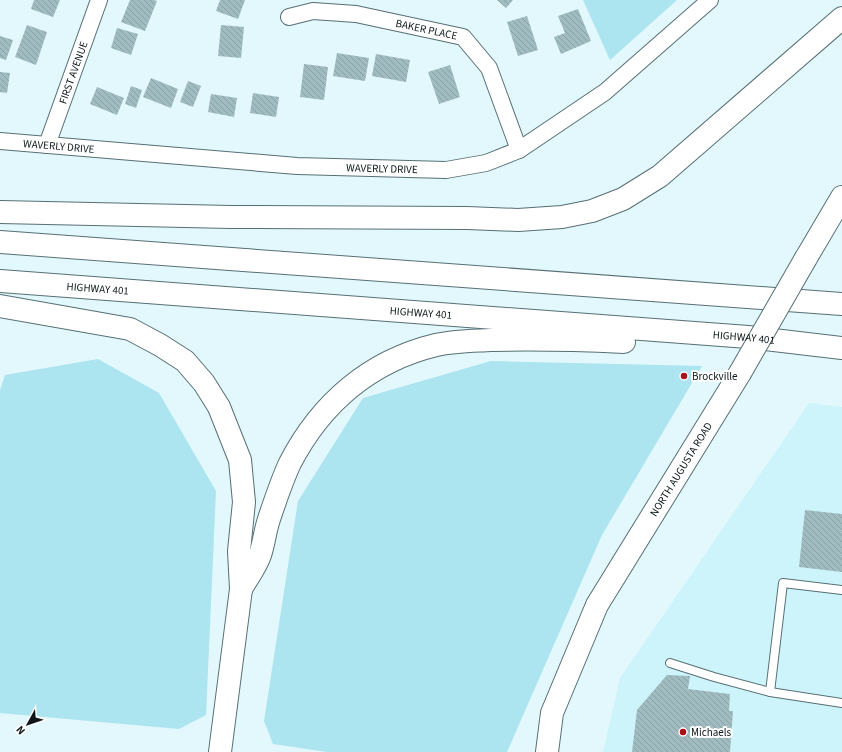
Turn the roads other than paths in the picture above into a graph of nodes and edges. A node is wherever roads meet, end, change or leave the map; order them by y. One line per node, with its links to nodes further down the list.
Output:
1 (99, 0): 6 (street, FIRST AVENUE)
2 (710, 0): 7 (street, WAVERLY DRIVE)
3 (289, 17): 7 (street, BAKER PLACE)
4 (842, 18): 9 (main road)
5 (0, 141): 6 (street, WAVERLY DRIVE)
6 (47, 145): 7 (street, WAVERLY DRIVE)
7 (519, 150)
8 (842, 197): 24 (main road, NORTH AUGUSTA ROAD, bridge)
9 (0, 212)
10 (0, 242): 12 (main road)
11 (0, 281): 16 (main road, HIGHWAY 401)
12 (663, 291): 13 (main road); 14 (main road)
13 (842, 291)
14 (842, 304)
15 (0, 306): 18 (main road)
16 (748, 337): 17 (main road, HIGHWAY 401); 18 (main road)
17 (842, 348)
18 (241, 589): 23 (main road)
19 (842, 590): 21 (lane)
20 (670, 663): 21 (lane)
21 (770, 692): 22 (lane)
22 (842, 703)
23 (220, 752)
24 (547, 752)

